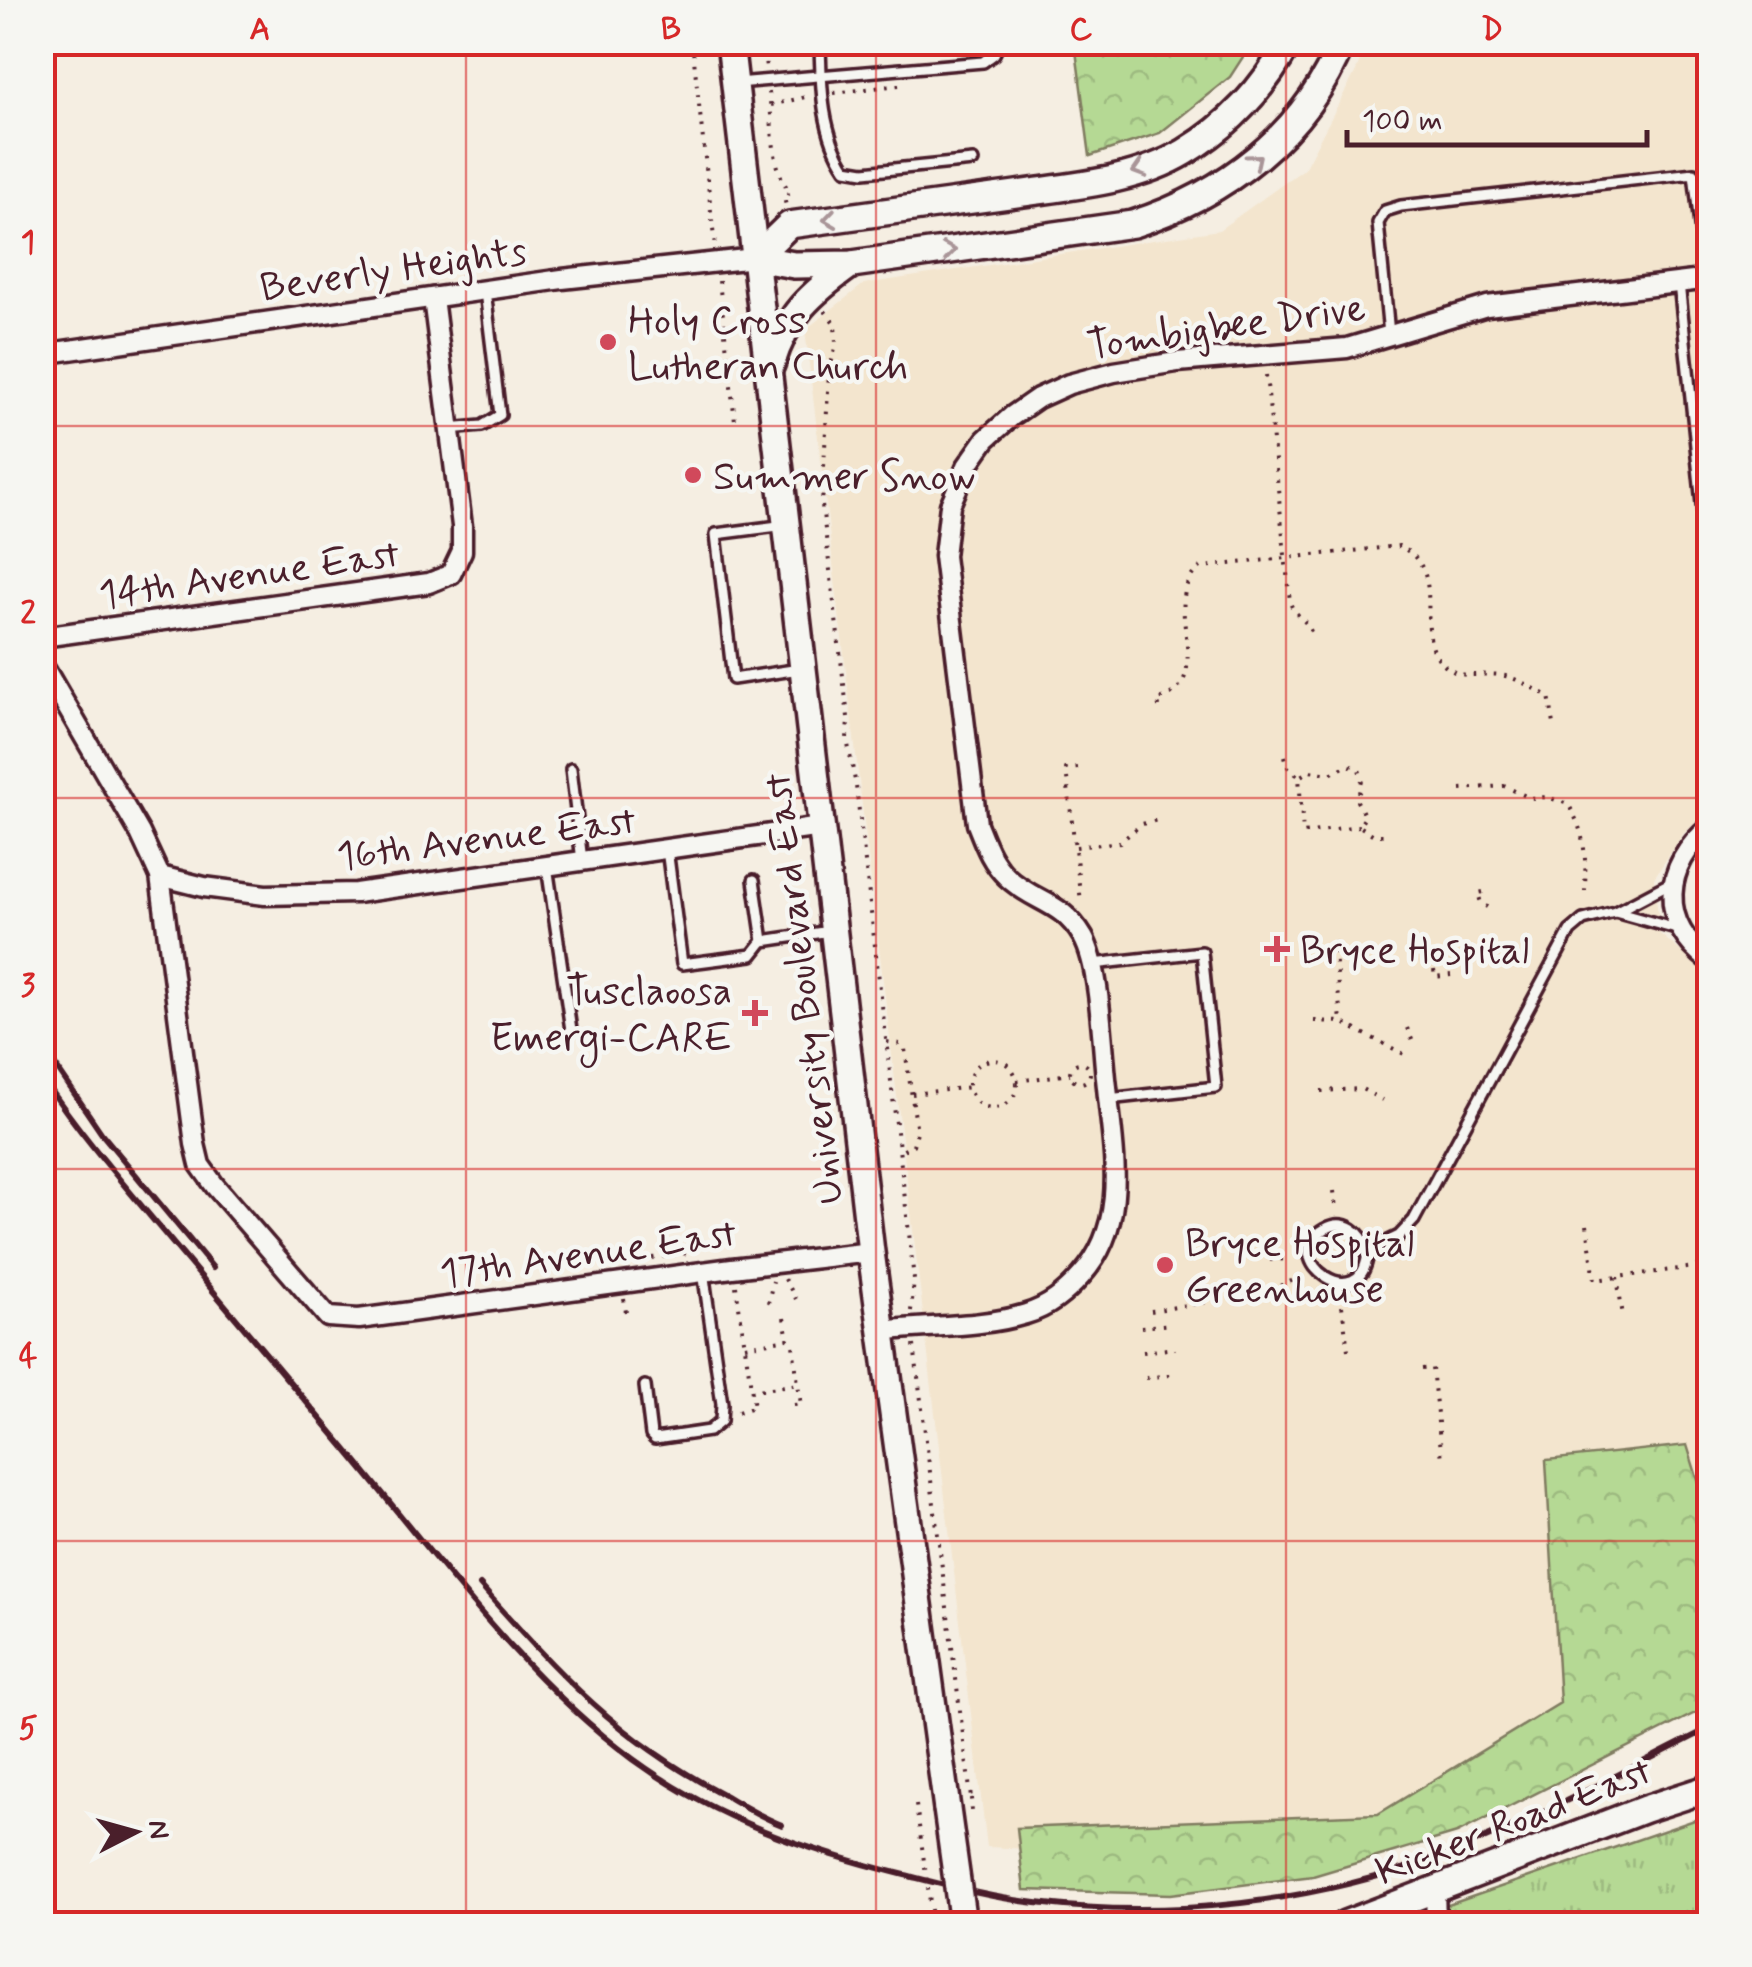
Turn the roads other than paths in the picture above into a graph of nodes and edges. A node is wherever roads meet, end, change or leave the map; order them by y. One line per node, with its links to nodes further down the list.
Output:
1 (730, 42): 7 (main road, University Boulevard East)
2 (820, 42): 6 (lane)
3 (1000, 42): 6 (lane)
4 (1289, 42): 9 (main road, one-way to 9)
5 (1342, 42): 10 (main road, one-way to 5)
6 (820, 74): 7 (lane); 8 (lane)
7 (734, 84): 9 (main road, University Boulevard East)
8 (973, 161)
9 (755, 258): 10 (main road); 13 (street, Beverly Heights); 17 (main road, University Boulevard East)
10 (852, 264): 17 (main road)
11 (1708, 279): 12 (street, Tombigbee Drive); 15 (lane)
12 (1679, 283): 15 (street, Tombigbee Drive); 20 (lane)
13 (485, 290): 14 (street, Beverly Heights); 18 (lane)
14 (433, 298): 16 (street, Beverly Heights); 18 (street)
15 (1390, 337): 38 (street, Tombigbee Drive)
16 (42, 354)
17 (768, 375): 19 (main road, University Boulevard East)
18 (448, 429): 21 (street, 14th Avenue East)
19 (786, 525): 23 (main road, University Boulevard East); 23 (lane)
20 (1710, 581)
21 (42, 638)
22 (42, 664): 30 (street)
23 (802, 669): 25 (main road, University Boulevard East)
24 (571, 769): 28 (lane)
25 (821, 827): 27 (street, 16th Avenue East); 35 (main road, University Boulevard East)
26 (1710, 827): 32 (street)
27 (667, 849): 28 (street, 16th Avenue East); 36 (lane)
28 (582, 861): 29 (street, 16th Avenue East)
29 (546, 866): 30 (street, 16th Avenue East); 39 (lane)
30 (160, 876): 43 (street, 17th Avenue East)
31 (754, 880): 36 (lane)
32 (1672, 882): 33 (lane); 34 (street)
33 (1615, 912): 34 (lane); 41 (lane)
34 (1680, 930): 37 (street)
35 (833, 931): 36 (lane); 42 (main road, University Boulevard East)
36 (763, 940)
37 (1710, 961)
38 (1092, 964): 40 (street, Tombigbee Drive); 40 (lane)
39 (571, 1030)
40 (1108, 1099): 44 (street, Tombigbee Drive)
41 (1368, 1251): 41 (lane)
42 (871, 1252): 43 (street, 17th Avenue East); 44 (main road, University Boulevard East)
43 (703, 1272): 45 (lane)
44 (882, 1330): 49 (main road, University Boulevard East, bridge)
45 (645, 1386)
46 (1710, 1788): 47 (main road, Kicker Road East)
47 (1435, 1888): 48 (main road, Kicker Road East); 51 (street)
48 (1397, 1914): 50 (main road, Kicker Road East)
49 (964, 1924)
50 (1344, 1924)
51 (1436, 1924)

